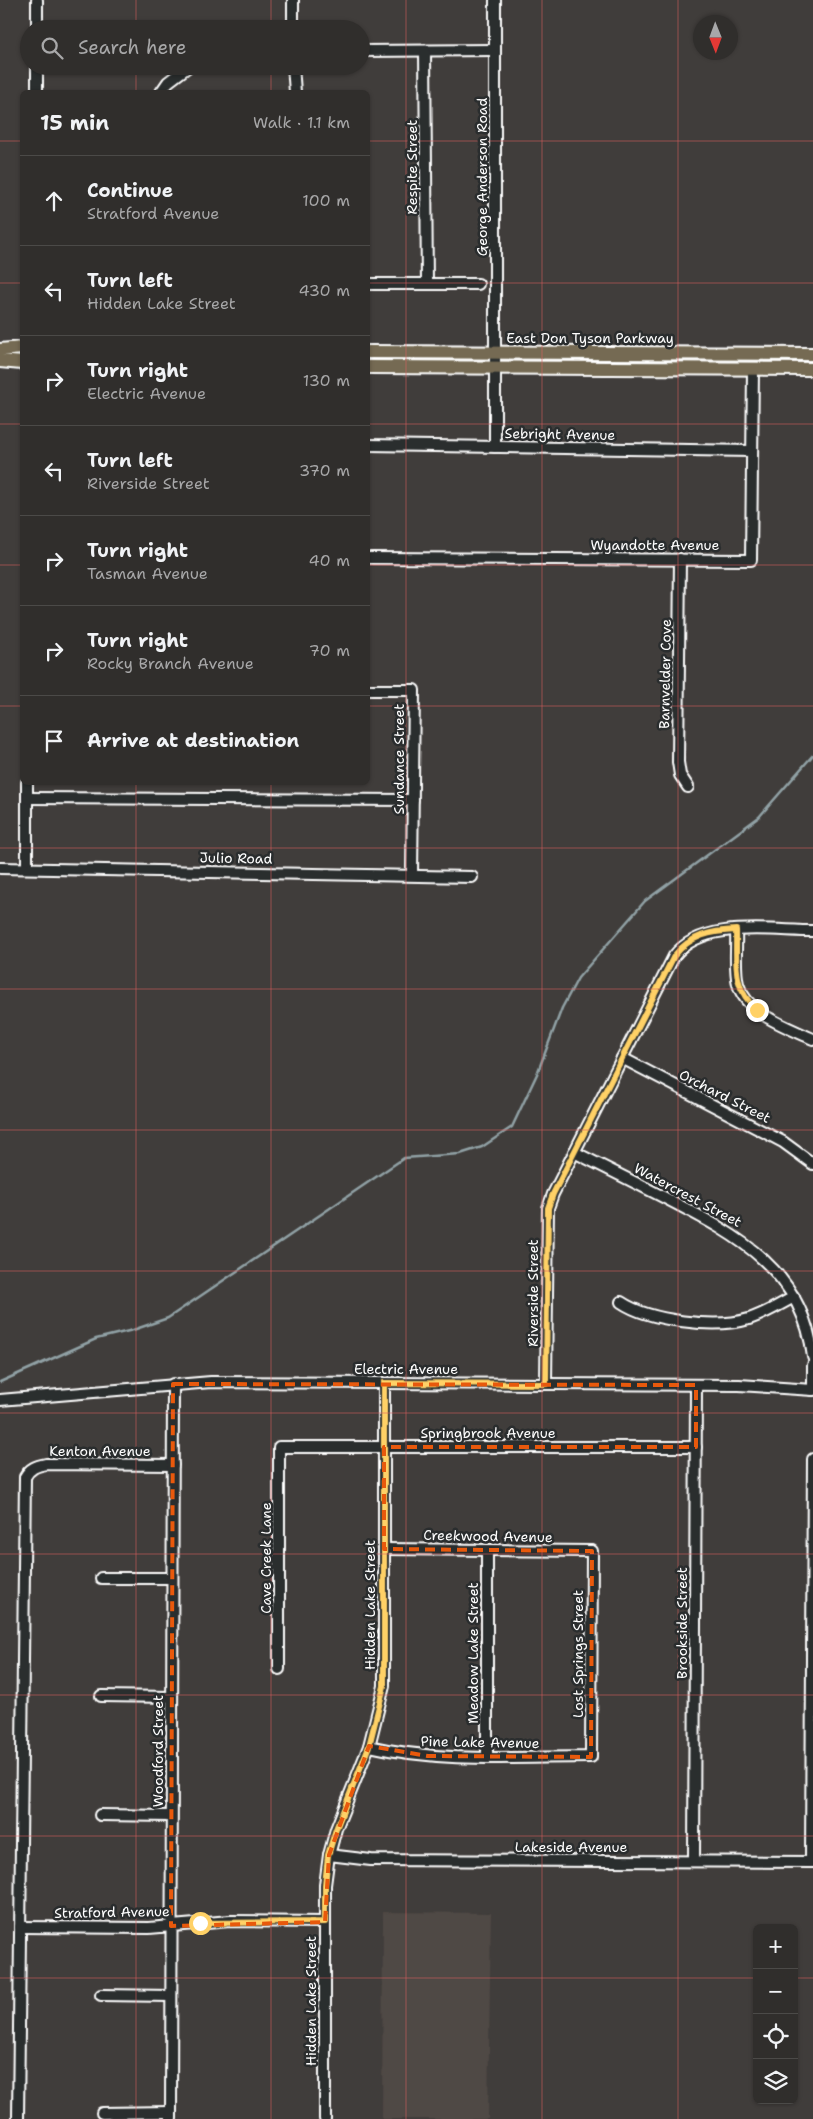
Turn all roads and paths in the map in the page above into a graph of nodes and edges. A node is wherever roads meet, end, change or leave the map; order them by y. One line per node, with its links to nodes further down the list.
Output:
1 (37, 0): 4 (street)
2 (293, 0): 5 (street)
3 (495, 0): 6 (street, George Anderson Road)
4 (37, 20)
5 (293, 20)
6 (495, 50): 8 (street); 21 (street, George Anderson Road)
7 (370, 51): 8 (street)
8 (425, 51): 16 (street, Respite Street)
9 (37, 75): 12 (street)
10 (177, 75): 13 (street)
11 (294, 75): 14 (street)
12 (37, 90)
13 (162, 90)
14 (295, 90)
15 (370, 284): 16 (street)
16 (427, 284): 17 (street)
17 (478, 284)
18 (20, 348): 19 (main road)
19 (0, 350)
20 (370, 352): 21 (main road, East Don Tyson Parkway)
21 (496, 353): 22 (main road, East Don Tyson Parkway); 26 (street, George Anderson Road)
22 (813, 354)
23 (0, 361): 24 (main road)
24 (20, 363)
25 (370, 367): 26 (main road)
26 (496, 368): 27 (main road); 30 (street, George Anderson Road)
27 (753, 369): 28 (main road); 31 (street, Wyandotte Avenue)
28 (813, 369)
29 (370, 446): 30 (street, Sebright Avenue)
30 (495, 447): 31 (street, Sebright Avenue)
31 (752, 450): 33 (street, Wyandotte Avenue)
32 (370, 558): 33 (street, Wyandotte Avenue)
33 (680, 559): 36 (street, Barnvelder Cove)
34 (370, 690): 38 (street, Sundance Street)
35 (27, 785): 37 (street)
36 (688, 787)
37 (27, 798): 38 (street); 40 (street)
38 (413, 800): 41 (street, Sundance Street)
39 (0, 868): 40 (street, Julio Road)
40 (27, 868): 41 (street, Julio Road)
41 (412, 876): 42 (street, Julio Road)
42 (472, 877)
43 (736, 930): 44 (street); 45 (street); 46 (street, Riverside Street)
44 (813, 931)
45 (813, 1039)
46 (622, 1058): 47 (street, Riverside Street); 48 (street, Orchard Street)
47 (574, 1152): 49 (street, Watercrest Street); 55 (street, Riverside Street)
48 (813, 1164)
49 (794, 1297): 50 (street); 51 (street, Watercrest Street)
50 (621, 1302)
51 (813, 1357)
52 (813, 1365): 57 (street)
53 (384, 1383): 54 (street, Electric Avenue); 55 (street, Electric Avenue); 60 (street, Hidden Lake Street)
54 (173, 1384): 58 (street, Electric Avenue); 63 (street, Woodford Street)
55 (546, 1384): 56 (street, Electric Avenue)
56 (696, 1385): 57 (street, Electric Avenue); 61 (street, Brookside Street)
57 (813, 1390)
58 (3, 1400)
59 (279, 1447): 60 (street, Springbrook Avenue); 69 (street, Cave Creek Lane)
60 (384, 1447): 61 (street, Springbrook Avenue); 64 (street, Hidden Lake Street)
61 (696, 1447): 78 (street, Brookside Street)
62 (813, 1459): 79 (street)
63 (173, 1465): 68 (street, Woodford Street); 82 (street, Kenton Avenue)
64 (384, 1549): 65 (street, Creekwood Avenue); 72 (street, Hidden Lake Street)
65 (487, 1550): 66 (street, Creekwood Avenue); 73 (street, Meadow Lake Street)
66 (592, 1551): 74 (street, Lost Springs Street)
67 (100, 1578): 68 (street)
68 (172, 1578): 71 (street, Woodford Street)
69 (279, 1669)
70 (101, 1696): 71 (street)
71 (172, 1696): 76 (street, Woodford Street)
72 (369, 1746): 73 (street, Pine Lake Avenue); 77 (street, Hidden Lake Street)
73 (487, 1756): 74 (street, Pine Lake Avenue)
74 (591, 1757)
75 (100, 1815): 76 (street)
76 (172, 1816): 81 (street, Woodford Street)
77 (328, 1855): 78 (street, Lakeside Avenue); 80 (street, Hidden Lake Street)
78 (694, 1861): 79 (street, Lakeside Avenue)
79 (812, 1862)
80 (325, 1922): 81 (street, Stratford Avenue); 88 (street, Hidden Lake Street)
81 (171, 1926): 82 (street, Stratford Avenue); 84 (street, Woodford Street)
82 (20, 1927): 87 (street)
83 (101, 1995): 84 (street)
84 (171, 1996): 86 (street, Woodford Street)
85 (102, 2113): 86 (street)
86 (171, 2116)
87 (18, 2119)
88 (325, 2119)

